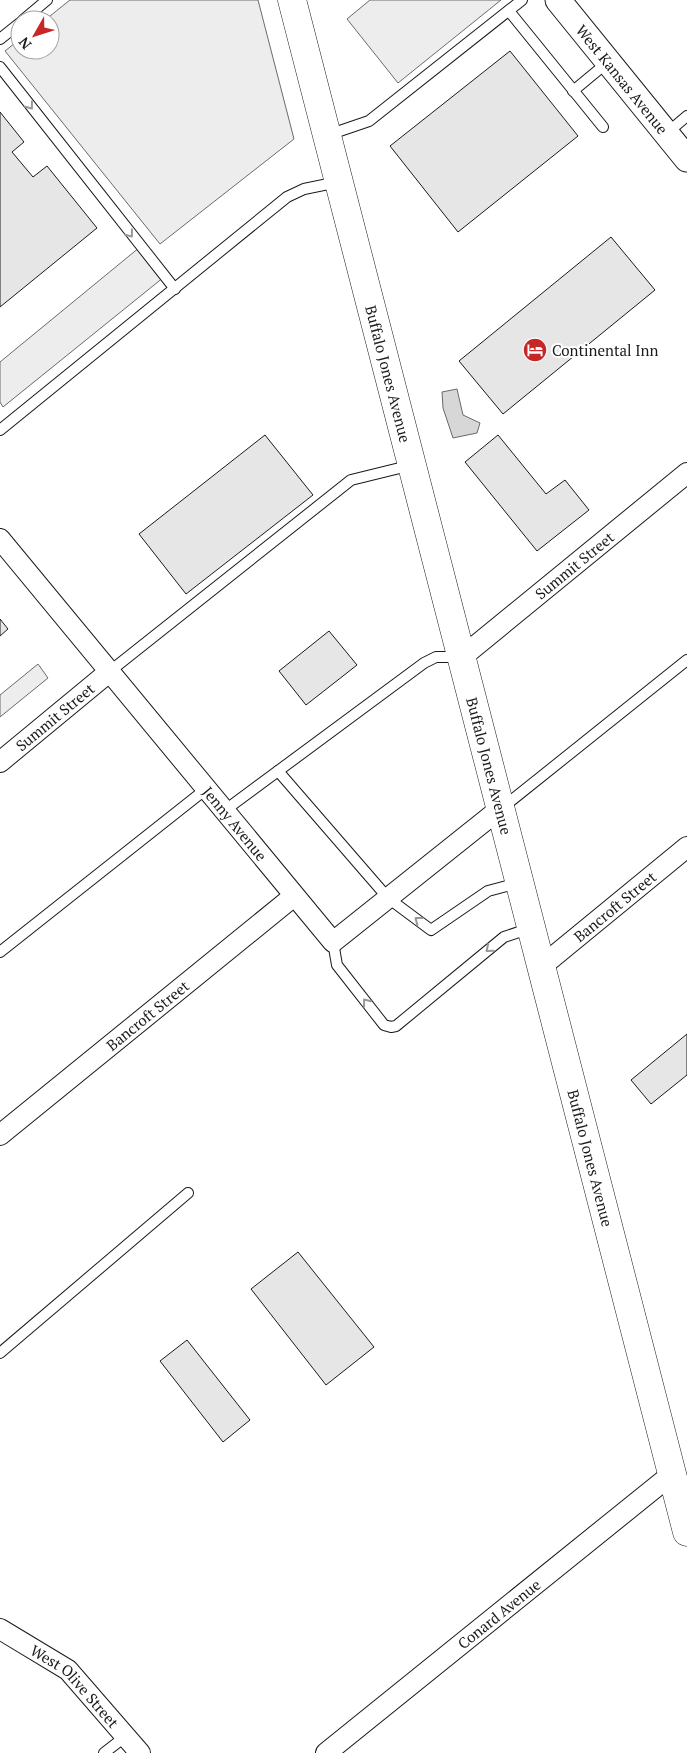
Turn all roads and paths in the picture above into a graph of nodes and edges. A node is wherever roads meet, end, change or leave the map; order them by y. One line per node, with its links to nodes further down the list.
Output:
1 (47, 0): 5 (lane)
2 (292, 0): 15 (main road, Buffalo Jones Avenue)
3 (522, 0): 6 (lane)
4 (558, 0): 9 (street, West Kansas Avenue)
5 (35, 10)
6 (509, 11): 11 (lane); 15 (lane)
7 (10, 31): 8 (lane)
8 (0, 39)
9 (608, 62): 11 (lane); 14 (street, West Kansas Avenue)
10 (0, 67): 18 (lane, one-way to 18)
11 (573, 91): 13 (lane)
12 (687, 116): 14 (lane)
13 (603, 127)
14 (666, 134): 16 (street, West Kansas Avenue)
15 (327, 135): 17 (main road, Buffalo Jones Avenue)
16 (687, 159)
17 (339, 182): 18 (lane); 20 (main road, Buffalo Jones Avenue)
18 (175, 288): 19 (lane)
19 (0, 430)
20 (412, 465): 23 (main road, Buffalo Jones Avenue); 25 (lane)
21 (687, 473): 23 (street, Summit Street)
22 (0, 539): 25 (street, Jenny Avenue)
23 (462, 658): 27 (lane); 29 (main road, Buffalo Jones Avenue)
24 (687, 660): 29 (lane)
25 (109, 672): 26 (street, Summit Street); 28 (street, Jenny Avenue)
26 (0, 762)
27 (278, 771): 30 (lane); 34 (lane)
28 (206, 789): 30 (street, Jenny Avenue); 37 (lane)
29 (501, 808): 32 (main road, Buffalo Jones Avenue); 34 (street)
30 (224, 811): 33 (street, Jenny Avenue)
31 (687, 847): 38 (street, Bancroft Street)
32 (521, 883): 34 (lane, one-way to 34); 35 (main road, Buffalo Jones Avenue)
33 (294, 896): 36 (street, Jenny Avenue); 39 (street, Bancroft Street)
34 (388, 898): 36 (street)
35 (532, 928): 36 (lane, one-way to 36); 38 (main road, Buffalo Jones Avenue)
36 (333, 942)
37 (0, 952)
38 (542, 966): 42 (main road, Buffalo Jones Avenue)
39 (0, 1135)
40 (188, 1193): 41 (lane)
41 (0, 1353)
42 (672, 1474): 43 (main road, Buffalo Jones Avenue); 48 (street, Conard Avenue)
43 (687, 1532)
44 (0, 1629): 45 (street, West Olive Street)
45 (126, 1736): 46 (lane); 47 (street, West Olive Street)
46 (104, 1753)
47 (140, 1753)
48 (326, 1753)

